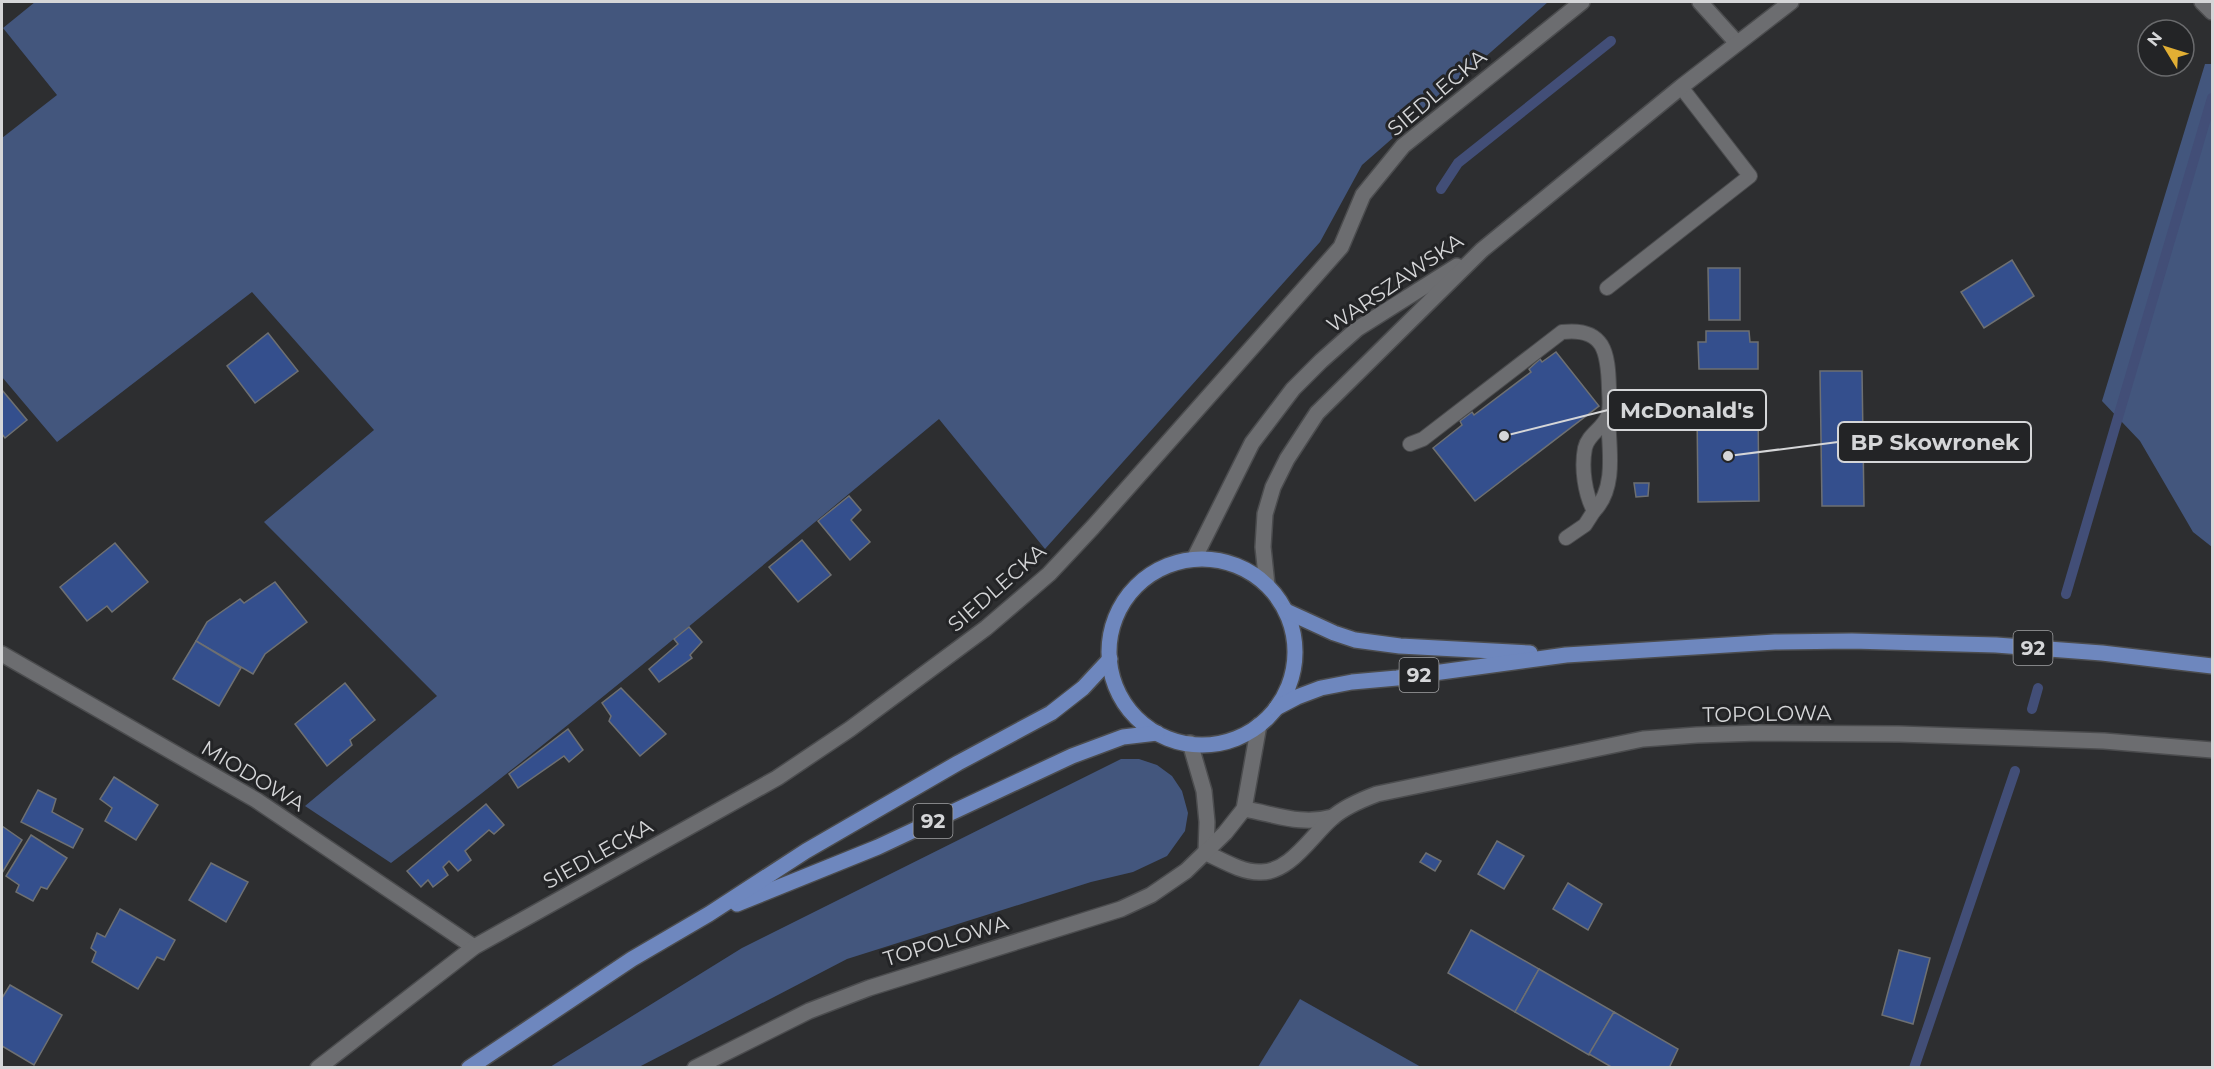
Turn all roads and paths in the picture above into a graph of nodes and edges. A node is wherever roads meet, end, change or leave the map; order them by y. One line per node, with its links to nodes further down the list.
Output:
1 (1582, 2): 30 (street, SIEDLECKA)
2 (1700, 2): 6 (street)
3 (1791, 2): 6 (street, WARSZAWSKA)
4 (2202, 2): 5 (street)
5 (2212, 12)
6 (1737, 43): 7 (street, WARSZAWSKA)
7 (1681, 87): 8 (street, WARSZAWSKA); 9 (lane)
8 (1482, 250): 14 (street, WARSZAWSKA); 15 (street, WARSZAWSKA)
9 (1607, 288)
10 (1608, 417): 11 (lane); 12 (lane); 12 (lane)
11 (1410, 444)
12 (1594, 512): 13 (lane)
13 (1566, 538)
14 (1194, 559): 15 (main road, 92); 19 (main road, 92)
15 (1267, 585): 16 (main road, 92)
16 (1286, 611): 18 (main road, 92); 21 (main road, 92)
17 (2, 654): 30 (street, MIODOWA)
18 (1566, 655): 20 (main road, 92); 21 (main road, 92)
19 (1110, 659): 23 (main road, 92); 29 (main road, 92)
20 (2212, 666)
21 (1276, 708): 22 (main road, 92)
22 (1259, 725): 24 (main road, 92); 26 (street)
23 (1157, 733): 24 (main road, 92); 29 (main road, 92)
24 (1190, 744): 28 (street)
25 (2212, 750): 27 (street, TOPOLOWA)
26 (1244, 809): 27 (street, TOPOLOWA); 28 (street, TOPOLOWA)
27 (1333, 817): 28 (street, TOPOLOWA)
28 (1206, 853): 33 (street, TOPOLOWA)
29 (709, 914): 32 (main road, 92)
30 (474, 947): 31 (street, SIEDLECKA)
31 (318, 1068)
32 (469, 1068)
33 (695, 1068)

